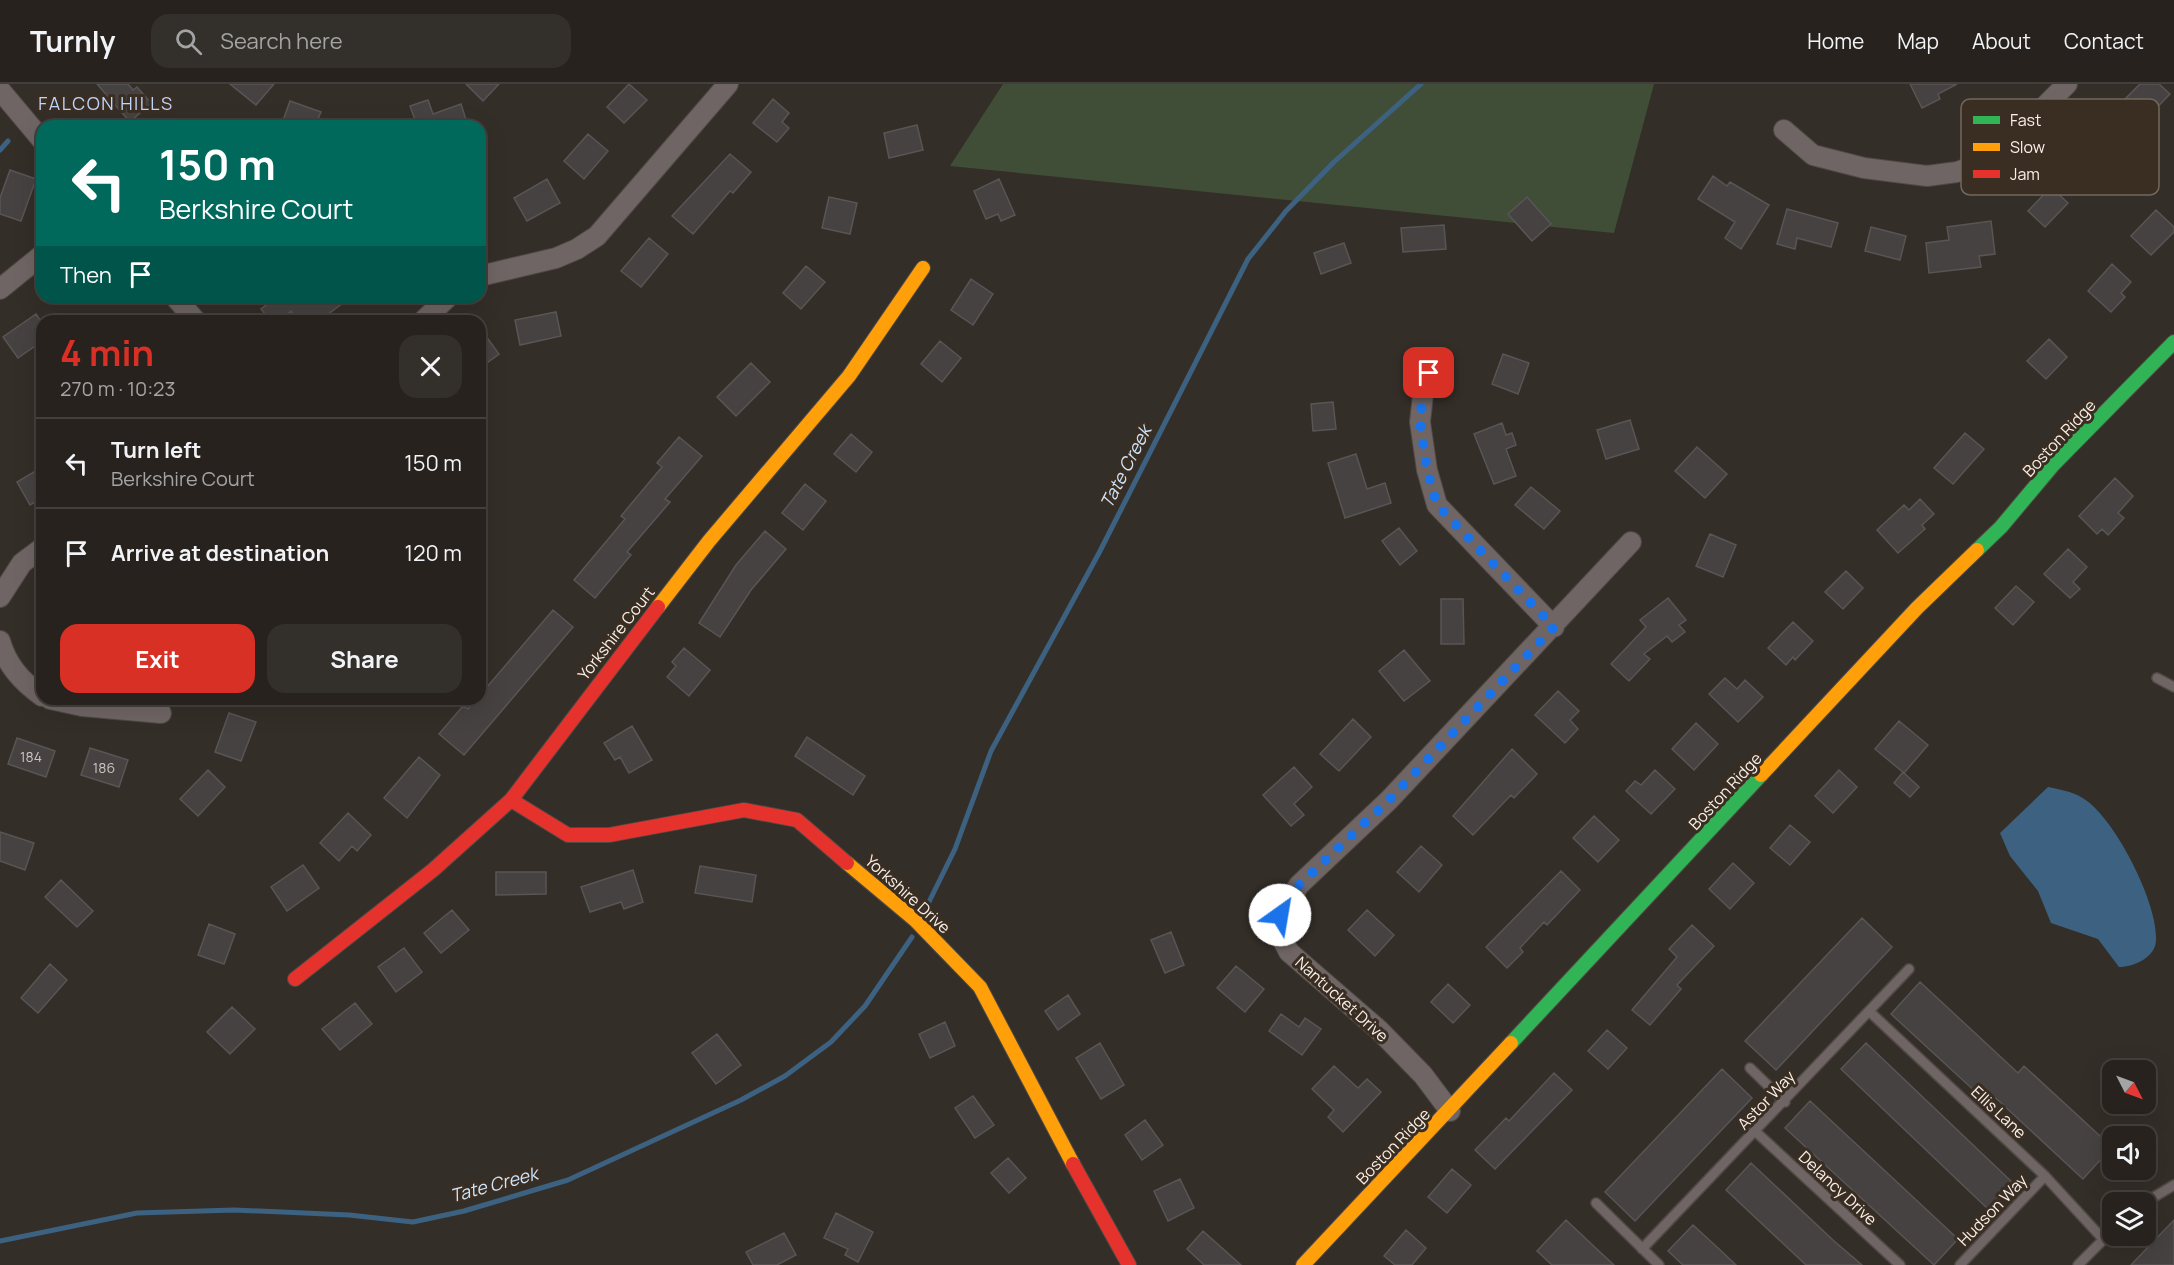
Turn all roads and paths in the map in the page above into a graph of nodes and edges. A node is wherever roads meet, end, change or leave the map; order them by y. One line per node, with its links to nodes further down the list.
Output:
1 (728, 84): 10 (street)
2 (2067, 84): 4 (street)
3 (0, 90): 6 (street)
4 (2052, 99)
5 (1784, 130): 7 (street)
6 (36, 133)
7 (1961, 171)
8 (36, 260): 11 (street)
9 (922, 268): 28 (street, Yorkshire Court)
10 (486, 275)
11 (0, 289)
12 (180, 303): 14 (street)
13 (442, 303): 15 (street)
14 (191, 315)
15 (429, 315)
16 (2174, 342): 34 (street, Boston Ridge)
17 (1433, 361): 21 (street)
18 (1630, 542): 21 (street, Nantucket Drive)
19 (36, 552): 20 (street)
20 (0, 597)
21 (1554, 627): 34 (street, Nantucket Drive)
22 (0, 641): 25 (street)
23 (2157, 678): 24 (lane)
24 (2174, 687)
25 (36, 691)
26 (77, 705): 27 (street)
27 (161, 713)
28 (511, 800): 30 (street, Yorkshire Court); 43 (street, Yorkshire Drive)
29 (1909, 969): 31 (lane, Astor Way)
30 (295, 979)
31 (1870, 1012): 33 (lane, Astor Way); 36 (lane, Ellis Lane)
32 (1750, 1068): 33 (lane)
33 (1785, 1102): 35 (lane, Astor Way)
34 (1450, 1111): 44 (street, Boston Ridge)
35 (1756, 1132): 42 (lane, Astor Way); 46 (lane, Delancy Drive)
36 (2045, 1176): 40 (lane, Ellis Lane); 47 (lane, Hudson Way)
37 (2174, 1185): 38 (lane)
38 (2156, 1196)
39 (1596, 1203): 42 (lane)
40 (2102, 1238)
41 (2102, 1240): 48 (lane)
42 (1642, 1249): 45 (lane)
43 (1129, 1265)
44 (1303, 1265)
45 (1659, 1265)
46 (1900, 1265)
47 (1960, 1265)
48 (2078, 1265)

